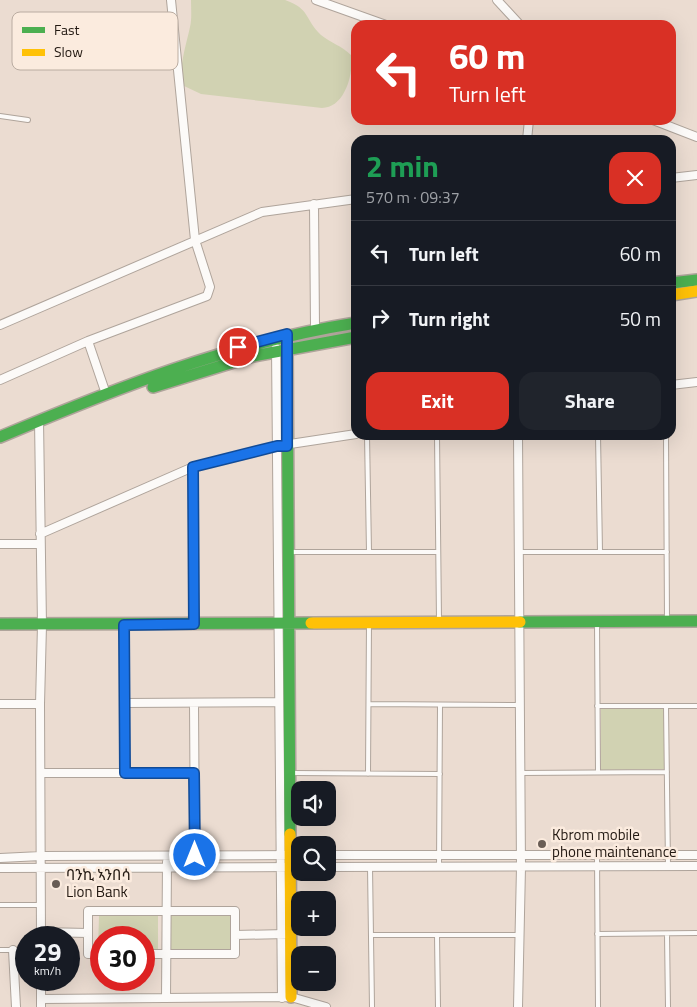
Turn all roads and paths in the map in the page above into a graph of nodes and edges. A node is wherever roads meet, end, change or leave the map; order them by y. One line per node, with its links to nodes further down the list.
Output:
1 (316, 0): 3 (street)
2 (497, 0): 4 (street)
3 (372, 20)
4 (515, 20)
5 (178, 70): 14 (street)
6 (0, 116): 7 (lane)
7 (28, 120)
8 (666, 125): 9 (street)
9 (697, 137)
10 (697, 175): 11 (street)
11 (676, 177)
12 (351, 200): 13 (street)
13 (314, 204): 14 (street); 21 (street)
14 (195, 240): 19 (street); 24 (street)
15 (697, 280): 16 (main road)
16 (676, 282)
17 (697, 292): 18 (main road)
18 (676, 294)
19 (0, 324)
20 (351, 324): 21 (main road)
21 (315, 328): 22 (main road)
22 (281, 335): 25 (main road); 29 (main road)
23 (351, 338): 25 (main road)
24 (88, 341): 26 (street); 29 (street)
25 (282, 348): 30 (main road); 38 (main road)
26 (0, 380)
27 (697, 382): 28 (street)
28 (676, 384)
29 (106, 394): 30 (main road)
30 (39, 425): 32 (main road); 39 (main road); 41 (street)
31 (351, 435): 38 (street)
32 (0, 437)
33 (367, 440): 45 (lane)
34 (437, 440): 46 (lane)
35 (518, 440): 47 (street)
36 (598, 440): 48 (lane)
37 (666, 440): 49 (lane)
38 (282, 446): 40 (street); 44 (main road)
39 (0, 447)
40 (193, 467): 41 (street); 57 (street)
41 (40, 534): 43 (street)
42 (0, 544): 43 (street)
43 (40, 544): 59 (street)
44 (283, 552): 45 (lane); 58 (main road)
45 (369, 552): 46 (lane)
46 (438, 552): 54 (lane)
47 (518, 552): 48 (lane); 55 (street)
48 (600, 552): 49 (lane)
49 (667, 552): 50 (lane)
50 (667, 621): 51 (main road); 52 (main road)
51 (697, 621)
52 (596, 622): 55 (main road); 69 (lane)
53 (369, 623): 54 (main road); 58 (main road); 66 (lane)
54 (439, 623): 55 (main road)
55 (519, 623): 68 (street)
56 (0, 624): 59 (main road)
57 (194, 624): 58 (main road); 60 (main road)
58 (284, 624): 61 (street); 76 (main road)
59 (42, 625): 60 (main road); 65 (street)
60 (124, 625): 62 (street)
61 (280, 702): 63 (street); 91 (street)
62 (125, 703): 63 (street); 74 (street)
63 (194, 703): 75 (street)
64 (0, 704): 65 (street)
65 (40, 704): 78 (street)
66 (369, 704): 67 (lane); 79 (lane)
67 (440, 705): 68 (lane); 80 (lane)
68 (520, 705): 77 (street)
69 (597, 706): 70 (lane); 72 (lane)
70 (666, 706): 71 (lane); 73 (lane)
71 (697, 706)
72 (598, 772): 73 (lane); 77 (lane)
73 (667, 772): 87 (lane)
74 (125, 773): 75 (street); 78 (street)
75 (194, 773): 82 (street)
76 (290, 773): 79 (lane); 91 (main road)
77 (520, 773): 85 (street)
78 (41, 774): 89 (street)
79 (368, 774): 80 (lane)
80 (440, 774): 84 (lane)
81 (167, 855): 82 (street); 89 (street); 100 (street)
82 (195, 855): 91 (street)
83 (336, 855): 84 (street)
84 (439, 855): 85 (street); 101 (lane)
85 (521, 855): 86 (street); 97 (street)
86 (597, 855): 87 (street); 92 (lane)
87 (668, 855): 88 (street); 93 (lane)
88 (697, 855)
89 (41, 856): 90 (street); 99 (street)
90 (0, 858)
91 (290, 861): 100 (street); 109 (main road)
92 (597, 866): 93 (street); 97 (street); 110 (lane)
93 (668, 866): 94 (street)
94 (697, 866)
95 (336, 867): 96 (street)
96 (370, 867): 101 (street); 113 (lane)
97 (521, 867): 101 (street); 115 (street)
98 (0, 868): 99 (street)
99 (41, 868): 100 (street); 103 (street)
100 (167, 868): 104 (street)
101 (439, 868)
102 (0, 905): 103 (lane)
103 (41, 905): 105 (street)
104 (167, 911): 107 (street); 112 (street); 120 (street)
105 (41, 926)
106 (80, 933): 107 (street)
107 (88, 933): 118 (street)
108 (697, 933): 111 (lane)
109 (286, 934): 112 (street); 122 (main road)
110 (597, 934): 111 (lane); 129 (lane)
111 (667, 934): 130 (lane)
112 (235, 935): 120 (street)
113 (371, 935): 114 (lane); 126 (lane)
114 (438, 935): 115 (lane); 127 (lane)
115 (519, 935): 128 (street)
116 (0, 950): 117 (lane)
117 (13, 950): 124 (street)
118 (90, 954)
119 (155, 954): 120 (street)
120 (166, 954): 121 (street)
121 (166, 998): 122 (street); 123 (street)
122 (286, 998): 125 (street)
123 (41, 1003)
124 (16, 1007)
125 (326, 1007)
126 (372, 1007)
127 (438, 1007)
128 (518, 1007)
129 (598, 1007)
130 (668, 1007)

